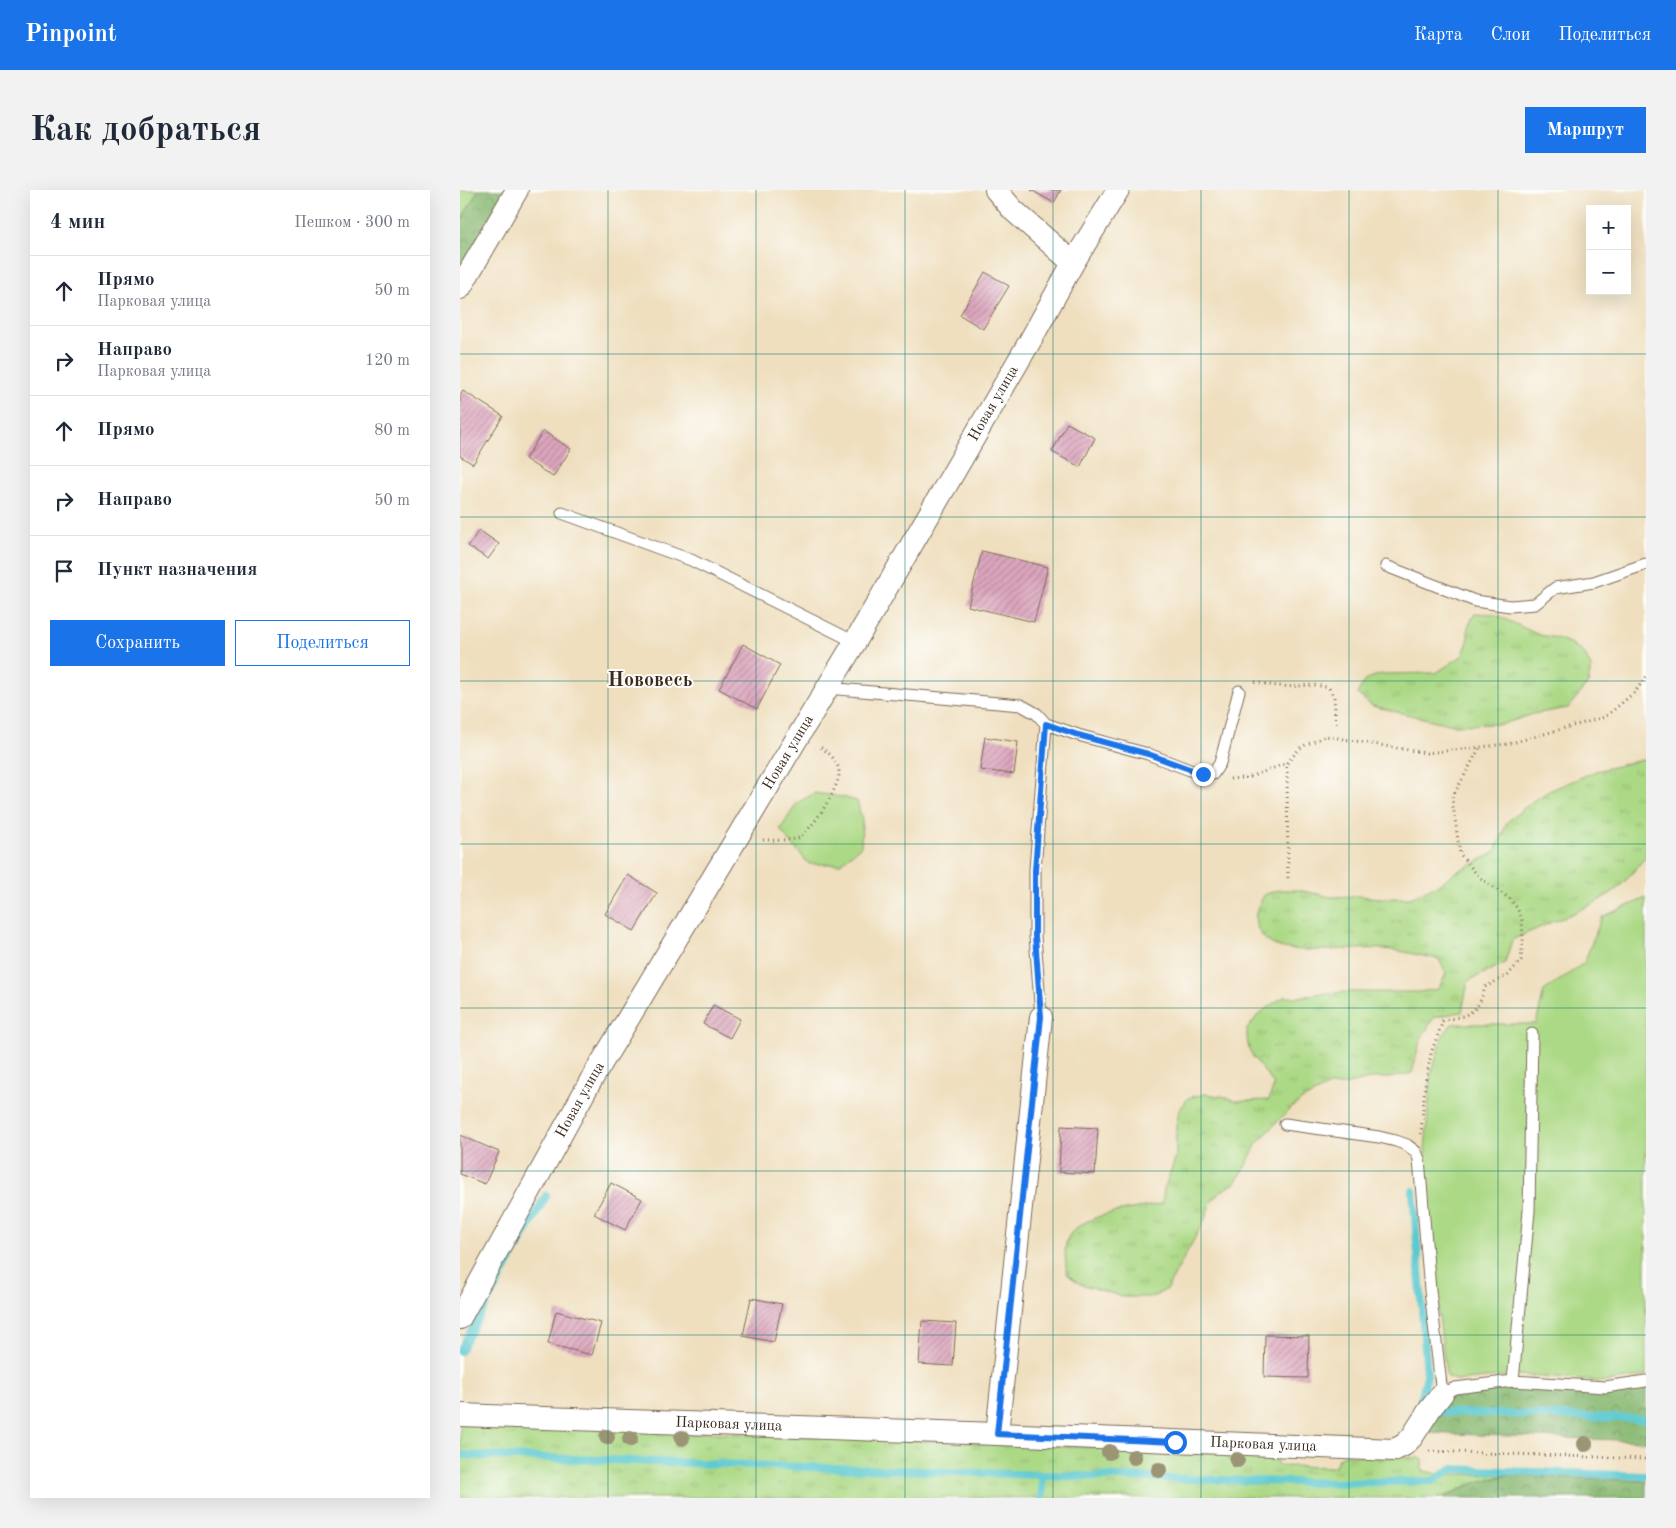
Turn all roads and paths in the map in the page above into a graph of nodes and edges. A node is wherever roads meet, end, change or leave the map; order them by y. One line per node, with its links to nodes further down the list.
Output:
1 (517, 190): 5 (street)
2 (996, 190): 4 (street)
3 (1118, 190): 4 (street, Новая улица)
4 (1073, 263): 9 (street, Новая улица)
5 (460, 288)
6 (562, 513): 9 (lane)
7 (1646, 564): 8 (lane)
8 (1386, 566)
9 (855, 642): 11 (street, Новая улица)
10 (1646, 678): 16 (path)
11 (827, 688): 13 (lane); 15 (street, Новая улица)
12 (1239, 691): 14 (path); 18 (lane)
13 (1046, 724): 18 (lane); 21 (lane)
14 (1336, 725)
15 (800, 734): 19 (street, Новая улица); 19 (path)
16 (1481, 747): 17 (path); 24 (path)
17 (1287, 763): 18 (path); 20 (path)
18 (1213, 774)
19 (735, 841): 25 (street, Новая улица)
20 (1288, 878)
21 (1041, 1017): 30 (street)
22 (1532, 1034): 26 (lane)
23 (1285, 1124): 24 (lane)
24 (1419, 1159): 28 (lane)
25 (460, 1318)
26 (1513, 1381): 27 (lane); 28 (lane)
27 (1646, 1381)
28 (1442, 1394): 30 (street, Парковая улица)
29 (460, 1415): 30 (street, Парковая улица)
30 (997, 1434)
31 (1465, 1453): 32 (path)
32 (1646, 1459)

